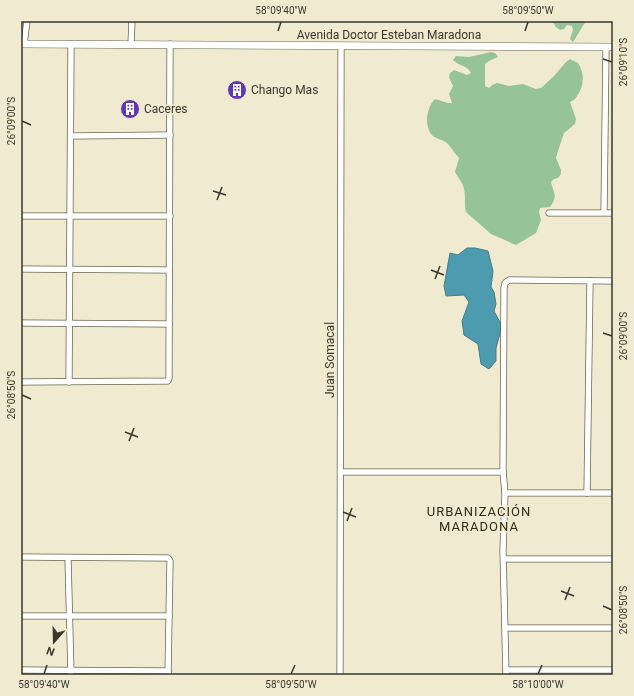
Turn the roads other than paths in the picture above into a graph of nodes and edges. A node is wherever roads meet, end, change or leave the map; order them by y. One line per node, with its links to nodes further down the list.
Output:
1 (27, 21): 3 (street)
2 (132, 21): 5 (street)
3 (22, 44): 4 (main road, Avenida Doctor Esteban Maradona)
4 (71, 44): 5 (main road, Avenida Doctor Esteban Maradona); 10 (street)
5 (132, 44): 6 (main road, Avenida Doctor Esteban Maradona)
6 (170, 44): 7 (main road, Avenida Doctor Esteban Maradona); 9 (street)
7 (341, 46): 8 (main road, Avenida Doctor Esteban Maradona); 27 (street, Juan Somacal)
8 (610, 47): 11 (street)
9 (170, 135): 10 (street); 16 (street)
10 (71, 136): 15 (street)
11 (604, 212): 12 (street); 13 (street)
12 (613, 213)
13 (549, 214)
14 (21, 216): 15 (street)
15 (71, 216): 16 (street); 17 (street)
16 (170, 216): 19 (street)
17 (70, 268): 18 (street); 19 (street); 22 (street)
18 (21, 269)
19 (169, 270): 24 (street)
20 (590, 280): 21 (street); 28 (street); 30 (street)
21 (613, 281)
22 (70, 322): 23 (street); 24 (street); 26 (street)
23 (21, 323)
24 (169, 324): 26 (street)
25 (21, 382): 26 (street)
26 (69, 382)
27 (341, 472): 28 (street); 46 (street, Juan Somacal)
28 (503, 472): 29 (street)
29 (504, 493): 30 (street); 34 (street)
30 (587, 493): 31 (street)
31 (613, 493)
32 (21, 557): 33 (street)
33 (68, 558): 37 (street); 38 (street)
34 (504, 559): 35 (street); 39 (street)
35 (613, 559)
36 (21, 616): 37 (street)
37 (70, 616): 38 (street); 44 (street)
38 (169, 616): 45 (street)
39 (506, 628): 40 (street); 43 (street)
40 (613, 628)
41 (21, 670): 44 (street)
42 (613, 670): 43 (street)
43 (506, 672)
44 (71, 673): 45 (street)
45 (168, 673)
46 (340, 675)

